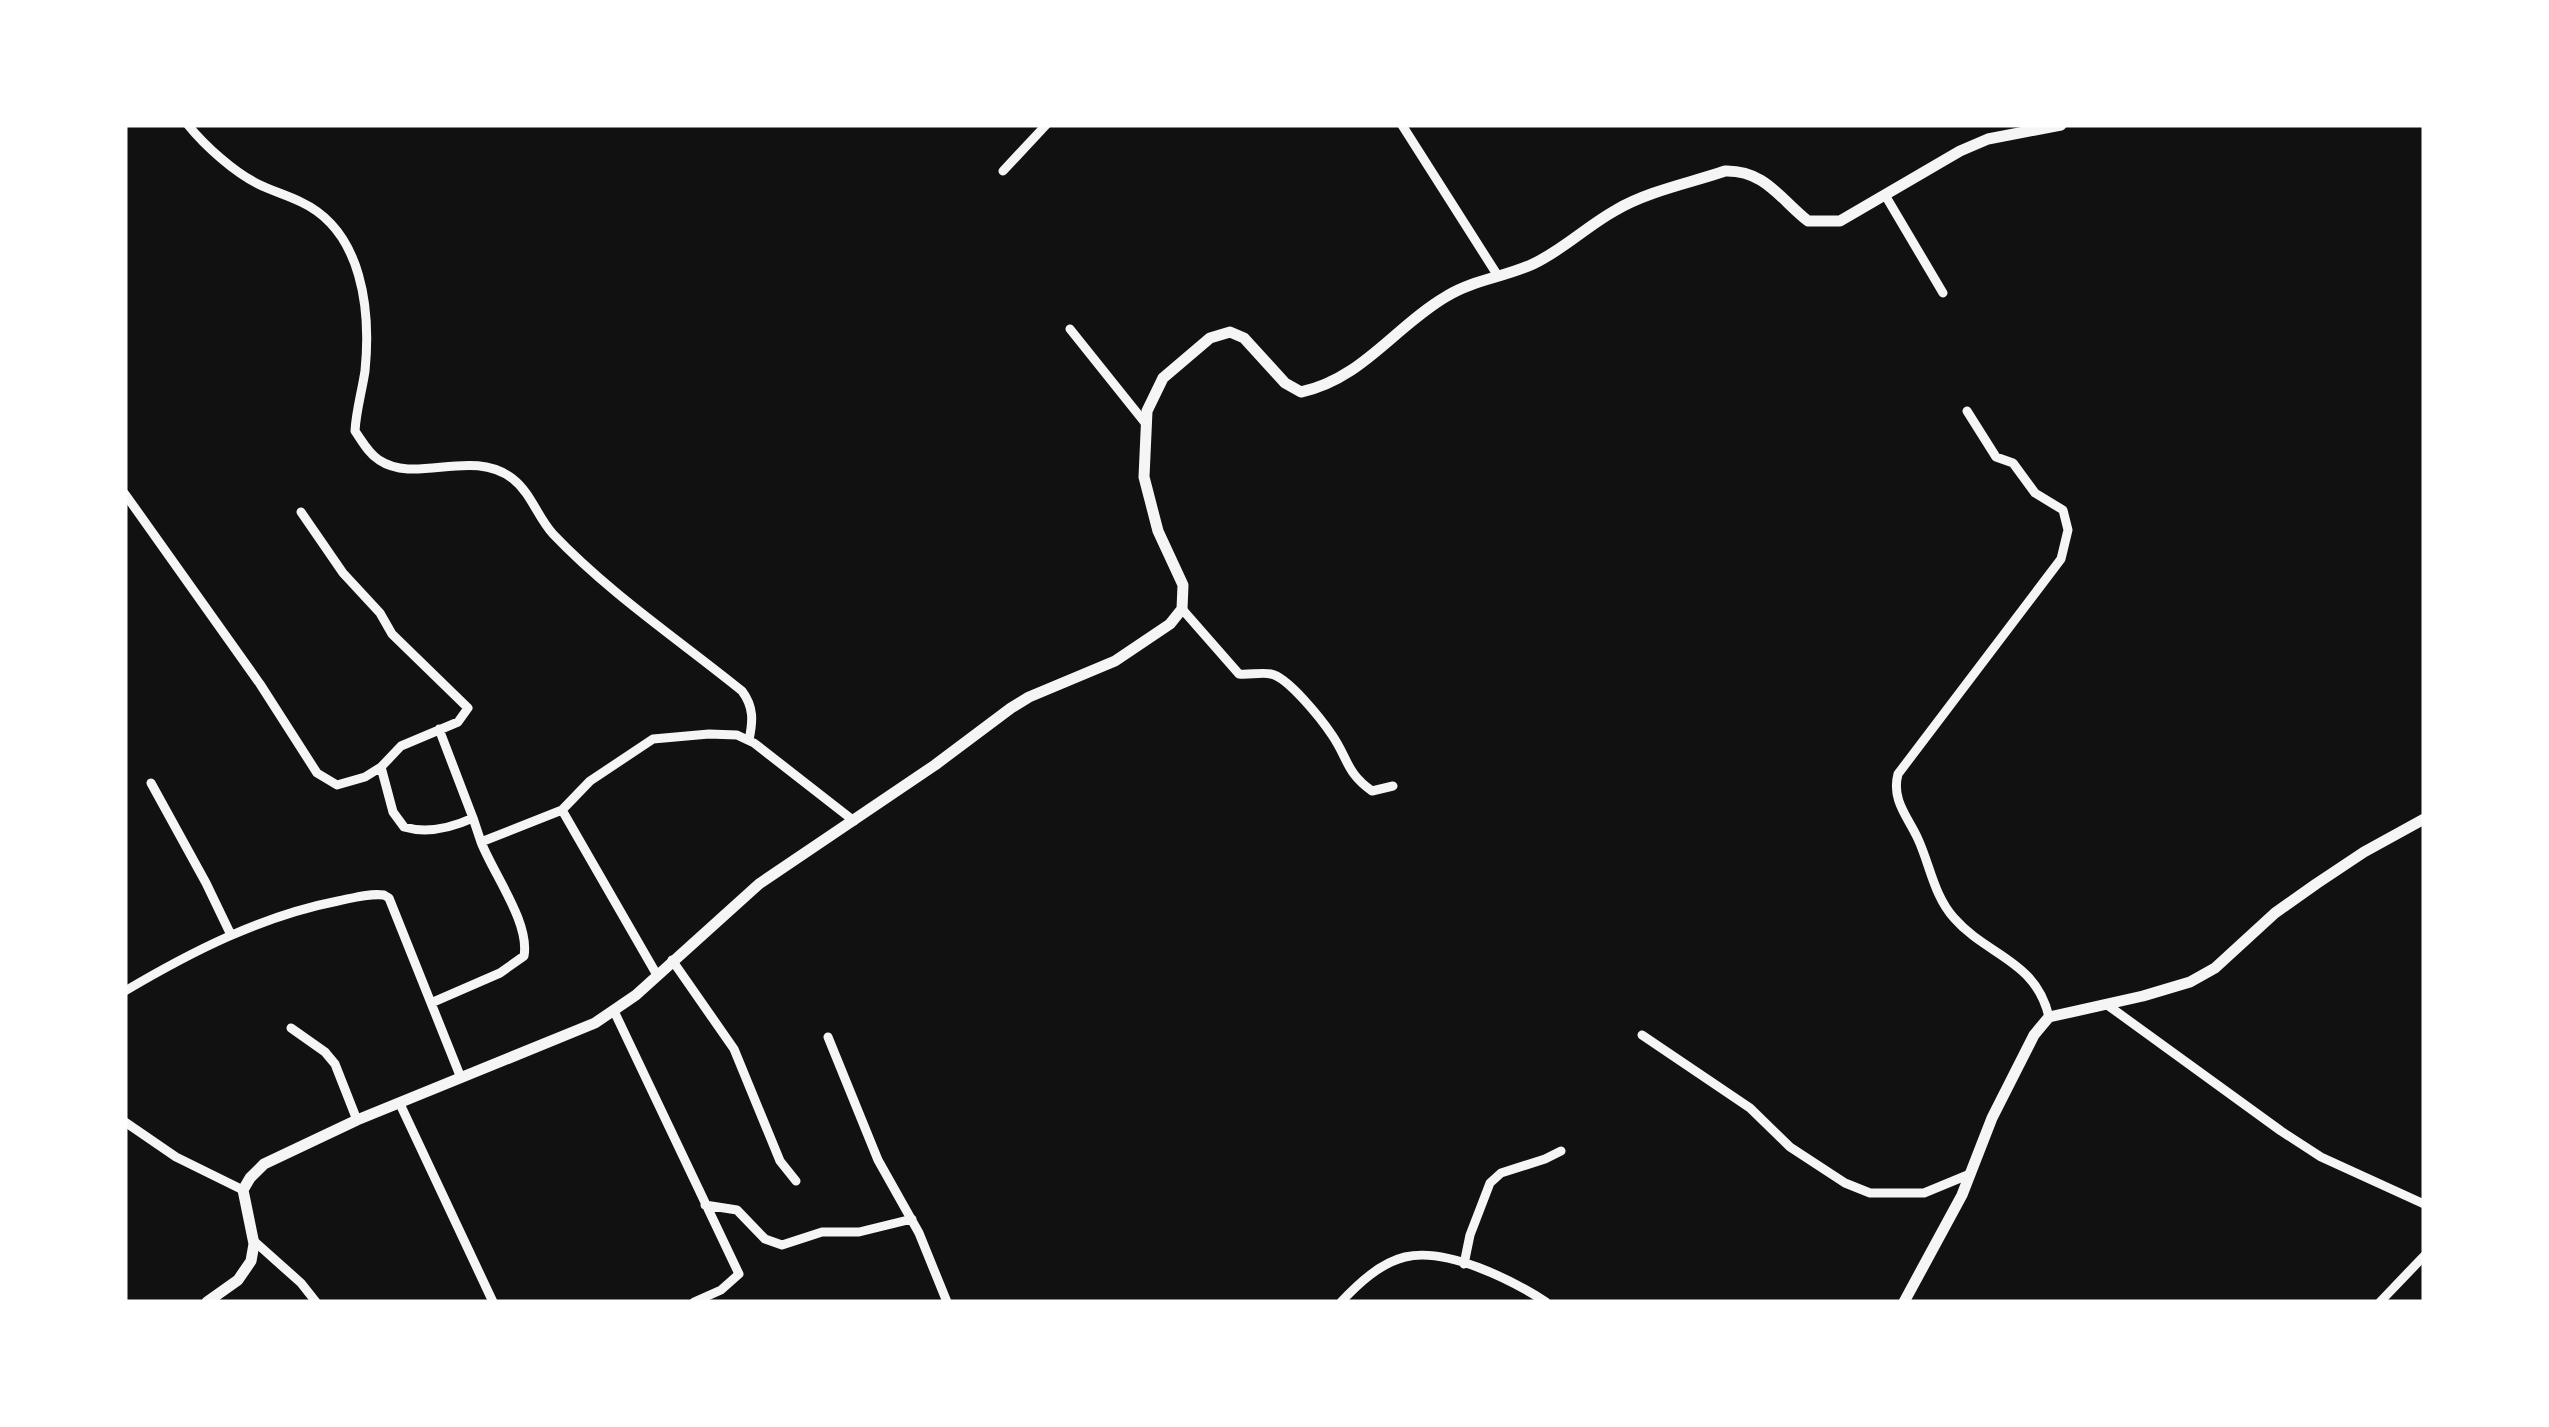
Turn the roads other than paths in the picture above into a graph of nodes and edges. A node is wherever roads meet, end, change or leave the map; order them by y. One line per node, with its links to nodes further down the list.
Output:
1 (188, 125): 16 (street)
2 (1046, 125): 5 (street)
3 (1402, 125): 7 (street)
4 (2060, 125): 6 (street)
5 (1003, 170)
6 (1885, 195): 7 (street); 8 (street)
7 (1498, 276): 11 (street)
8 (1943, 293)
9 (1070, 329): 11 (street)
10 (1967, 411): 32 (street)
11 (1146, 424): 14 (street)
12 (125, 494): 17 (street)
13 (301, 512): 15 (street)
14 (1182, 609): 19 (street); 23 (street)
15 (439, 729): 17 (street); 21 (street)
16 (750, 740): 20 (street); 23 (street)
17 (381, 767): 21 (street)
18 (150, 783): 25 (street)
19 (1393, 786)
20 (562, 810): 24 (street); 27 (street)
21 (474, 818): 24 (street)
22 (2424, 819): 30 (street)
23 (854, 820): 26 (street)
24 (482, 842): 29 (street)
25 (231, 936): 28 (street); 29 (street)
26 (672, 960): 27 (street); 42 (street)
27 (657, 975): 31 (street)
28 (125, 992)
29 (431, 1003): 36 (street)
30 (2106, 1004): 32 (street); 44 (street)
31 (614, 1010): 36 (street); 45 (street)
32 (2049, 1017): 41 (street)
33 (291, 1028): 38 (street)
34 (1642, 1035): 41 (street)
35 (828, 1037): 46 (street)
36 (461, 1078): 37 (street)
37 (400, 1104): 38 (street); 52 (street)
38 (357, 1120): 43 (street)
39 (125, 1122): 43 (street)
40 (1561, 1151): 49 (street)
41 (1970, 1174): 57 (street)
42 (796, 1180)
43 (244, 1190): 47 (street)
44 (2424, 1204)
45 (706, 1205): 46 (street); 53 (street)
46 (912, 1219): 54 (street)
47 (253, 1240): 50 (street); 51 (street)
48 (2424, 1256): 58 (street)
49 (1464, 1264): 55 (street); 56 (street)
50 (208, 1302)
51 (316, 1302)
52 (494, 1302)
53 (694, 1302)
54 (947, 1302)
55 (1341, 1302)
56 (1546, 1302)
57 (1904, 1302)
58 (2380, 1302)

